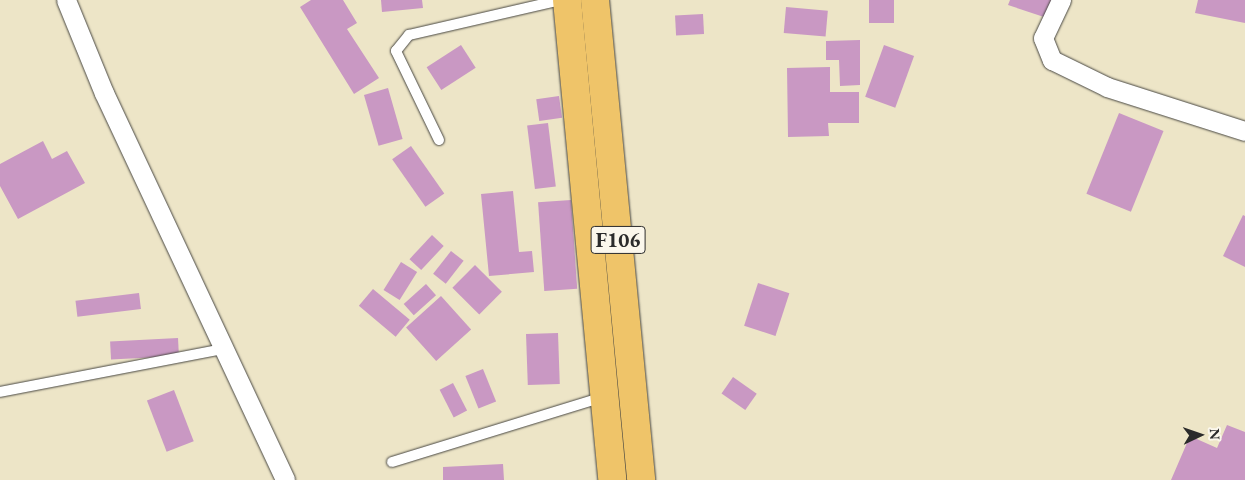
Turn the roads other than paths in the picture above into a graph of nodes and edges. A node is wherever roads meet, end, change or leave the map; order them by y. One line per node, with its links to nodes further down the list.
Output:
1 (66, 0): 8 (street)
2 (561, 0): 7 (lane)
3 (567, 0): 10 (main road, F106)
4 (596, 0): 14 (main road, F106)
5 (1061, 0): 6 (street)
6 (1245, 131)
7 (439, 140)
8 (224, 349): 9 (lane); 12 (street)
9 (0, 392)
10 (604, 397): 11 (lane); 13 (main road, F106)
11 (392, 462)
12 (285, 480)
13 (612, 480)
14 (641, 480)

